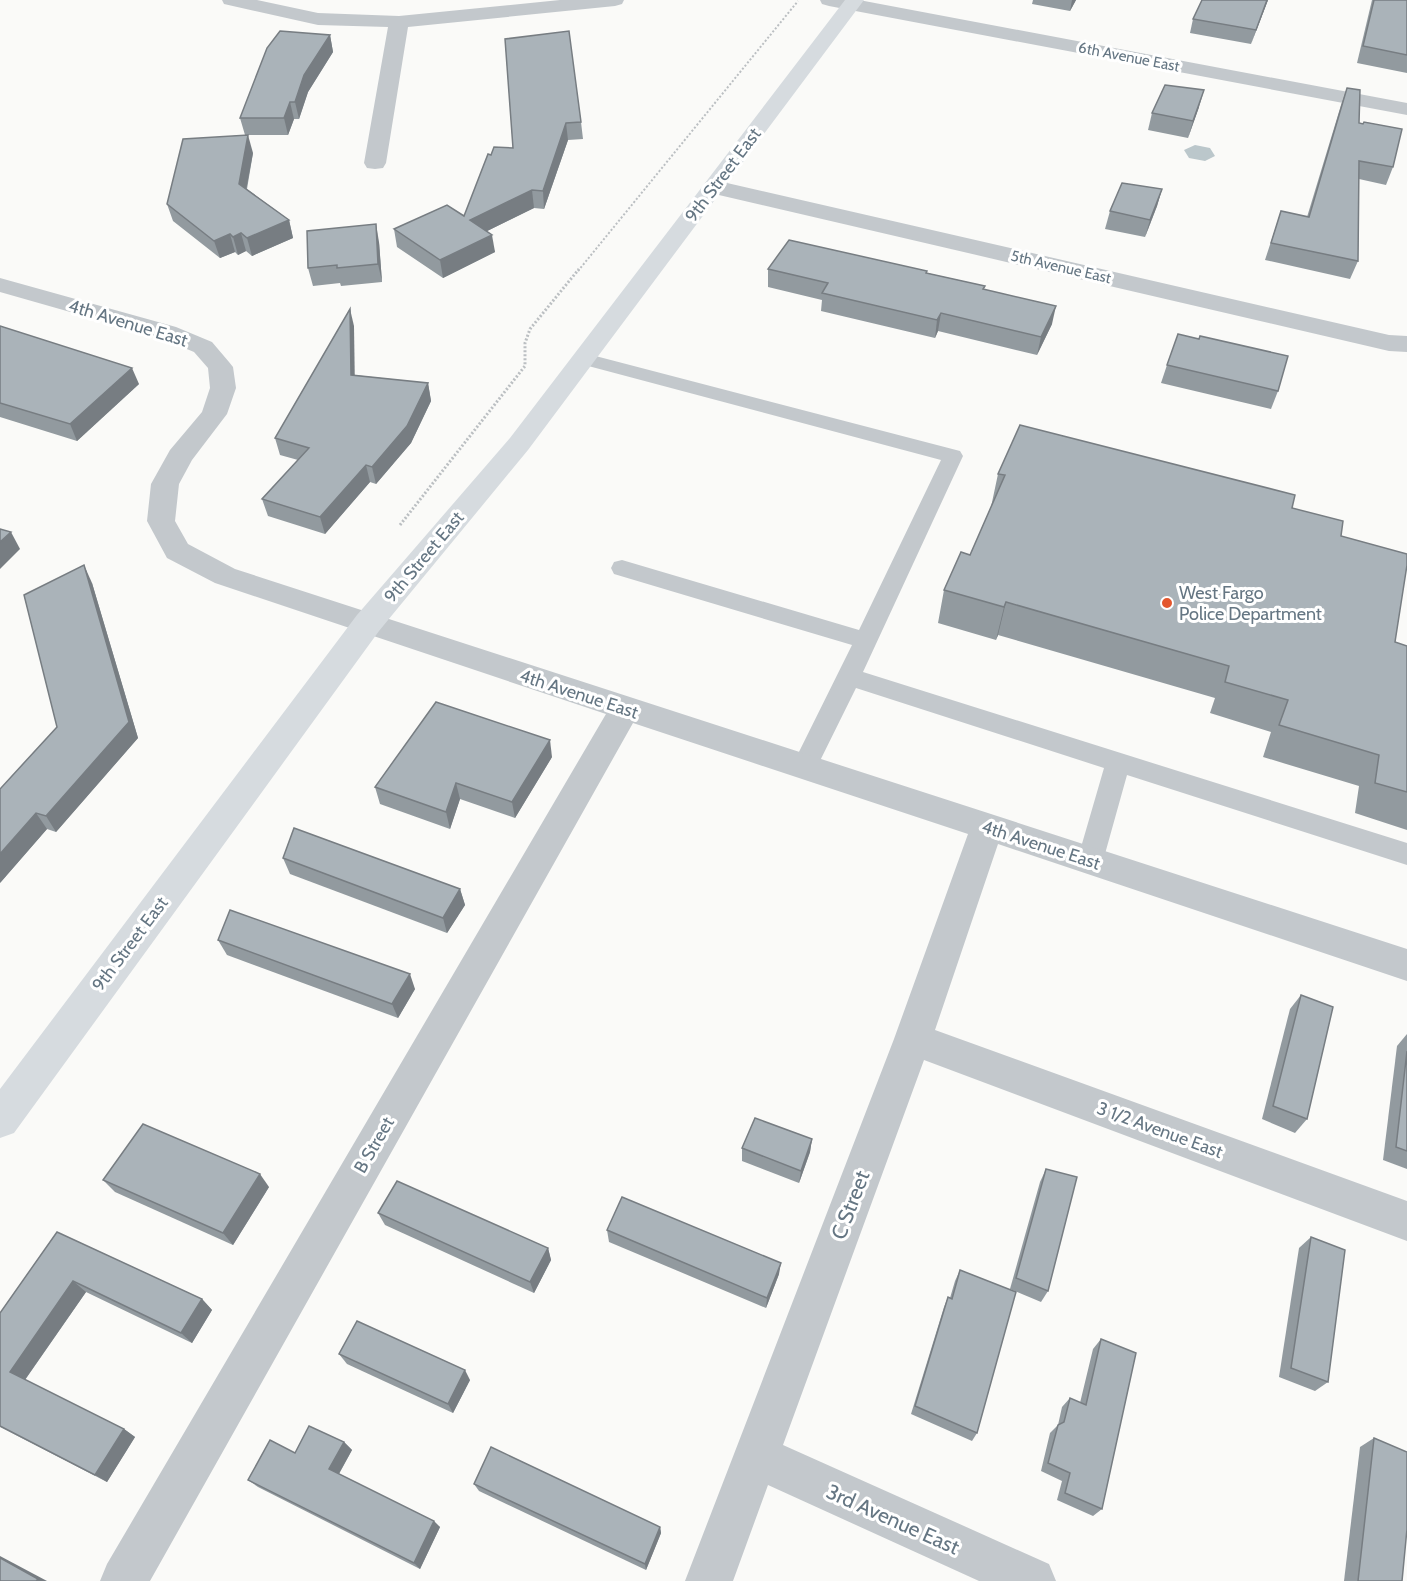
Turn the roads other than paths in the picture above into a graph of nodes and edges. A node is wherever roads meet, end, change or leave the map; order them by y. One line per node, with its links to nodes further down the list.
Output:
1 (231, 0): 4 (street)
2 (615, 0): 4 (street)
3 (845, 1): 5 (street, 6th Avenue East); 7 (main road, 9th Street East)
4 (399, 22): 6 (street)
5 (1407, 109)
6 (375, 164)
7 (714, 187): 9 (street, 5th Avenue East); 10 (main road, 9th Street East)
8 (0, 285): 12 (street, 4th Avenue East)
9 (1407, 345)
10 (584, 359): 12 (main road, 9th Street East); 13 (lane)
11 (622, 568): 13 (lane)
12 (368, 623): 15 (street, 4th Avenue East); 23 (main road, 9th Street East)
13 (866, 641): 14 (lane)
14 (849, 677): 16 (lane); 17 (lane)
15 (624, 709): 17 (street, 4th Avenue East); 26 (street, B Street)
16 (1119, 761): 19 (lane); 20 (lane)
17 (804, 768): 18 (street, 4th Avenue East)
18 (987, 827): 20 (street, 4th Avenue East); 22 (street, C Street)
19 (1407, 854)
20 (1090, 861): 21 (street, 4th Avenue East)
21 (1407, 965)
22 (913, 1039): 24 (street, 3 1/2 Avenue East); 25 (street, C Street)
23 (0, 1120)
24 (1407, 1221)
25 (755, 1456): 27 (street, C Street); 28 (street, 3rd Avenue East)
26 (124, 1581)
27 (709, 1581)
28 (1032, 1581)

